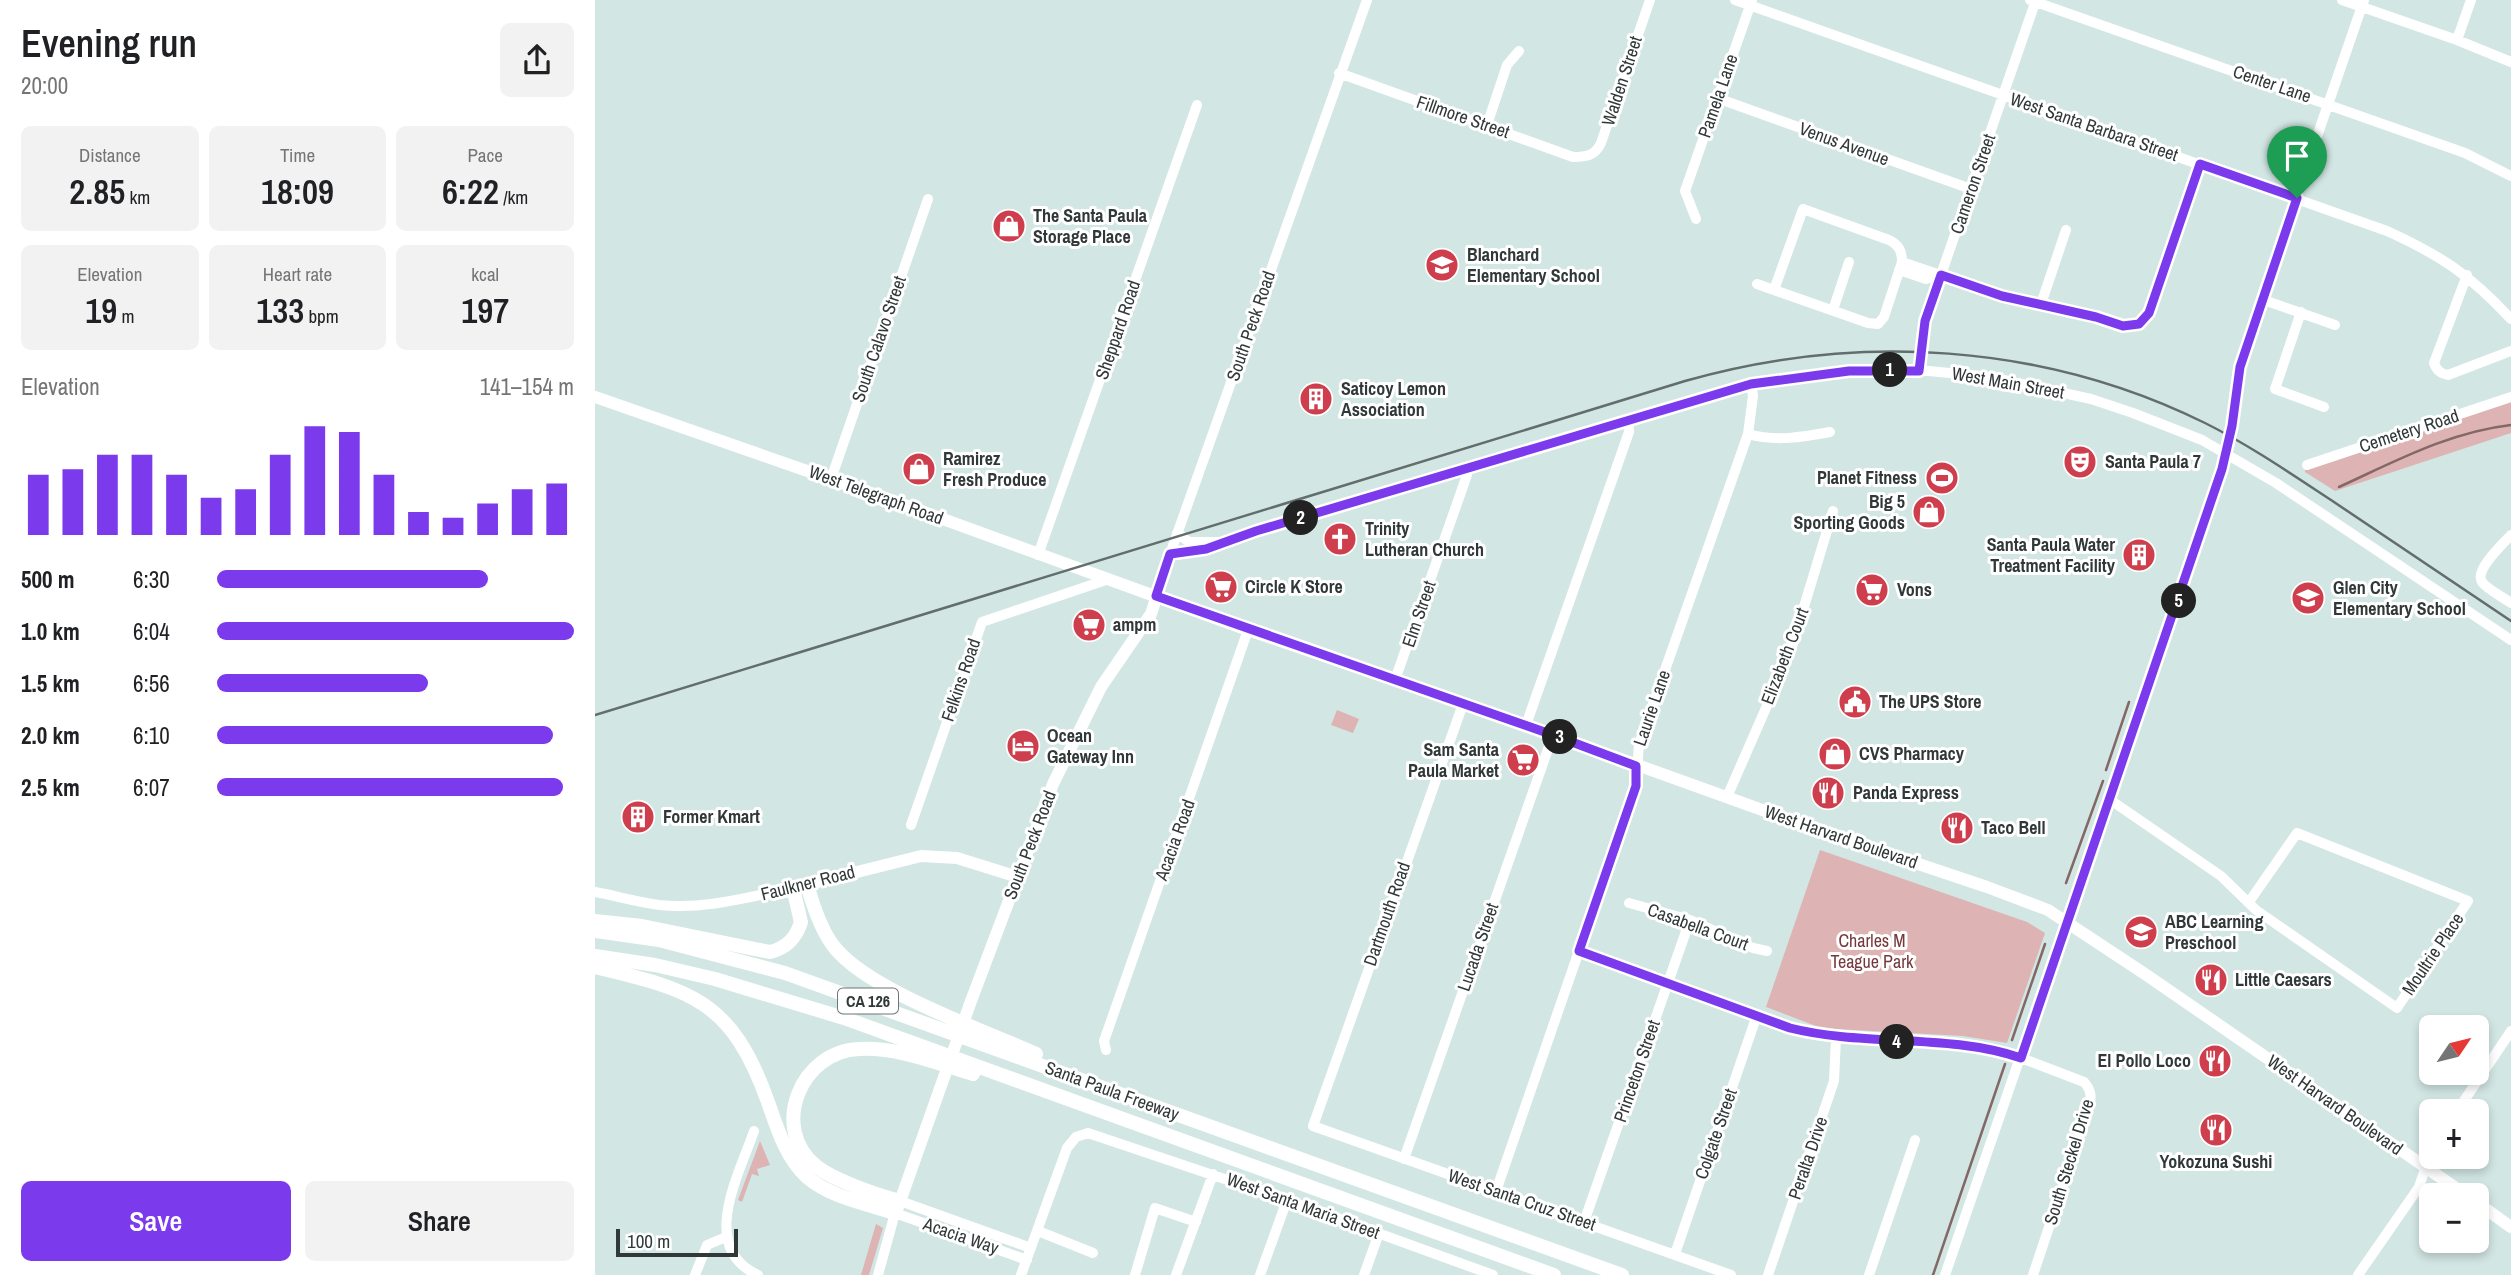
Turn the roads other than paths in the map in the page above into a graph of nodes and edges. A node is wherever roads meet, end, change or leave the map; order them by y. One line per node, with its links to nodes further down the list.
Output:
1 (1367, 0): 12 (street, South Peck Road)
2 (1650, 0): 18 (street, Walden Street)
3 (1735, 0): 7 (street, West Santa Barbara Street)
4 (2342, 0): 8 (street)
5 (2471, 0): 9 (street)
6 (2034, 1): 13 (street, Cameron Street); 15 (street, Center Lane)
7 (1751, 3): 13 (street, West Santa Barbara Street); 14 (street, Pamela Lane)
8 (2363, 4): 9 (street); 15 (street)
9 (2457, 40): 11 (street)
10 (1519, 51): 17 (street)
11 (2511, 62)
12 (1339, 73): 17 (street, Fillmore Street); 52 (street, South Peck Road)
13 (2004, 95): 19 (street, West Santa Barbara Street); 21 (street, Cameron Street)
14 (1717, 98): 21 (street, Venus Avenue); 24 (street, Pamela Lane)
15 (2328, 103): 20 (street, Center Lane); 22 (street)
16 (1197, 105): 56 (street, Sheppard Road)
17 (1487, 125): 18 (street, Fillmore Street)
18 (1588, 156)
19 (2200, 164): 22 (street, West Santa Barbara Street); 33 (street)
20 (2511, 177)
21 (1971, 189): 28 (street, Cameron Street)
22 (2297, 198): 29 (street, West Santa Barbara Street); 32 (street)
23 (927, 199): 50 (street, South Calavo Street)
24 (1696, 219)
25 (2066, 230): 33 (street)
26 (1849, 262): 34 (street)
27 (1901, 266): 28 (street); 31 (street); 34 (street)
28 (1941, 275): 33 (street); 39 (street, Cameron Street)
29 (2467, 275): 36 (street, West Santa Barbara Street); 38 (street)
30 (1757, 284): 31 (street)
31 (1774, 290): 34 (street)
32 (2261, 299): 35 (street); 47 (street)
33 (2041, 304)
34 (1833, 310)
35 (2301, 312): 37 (street); 43 (street)
36 (2511, 319)
37 (2335, 325)
38 (2511, 351)
39 (1919, 371): 40 (street, West Main Street); 47 (street, West Main Street)
40 (1751, 384): 44 (street, West Main Street); 46 (street, Laurie Lane)
41 (595, 397): 50 (main road, West Telegraph Road)
42 (2511, 397): 48 (street, Cemetery Road)
43 (2324, 407)
44 (1628, 420): 49 (street, West Main Street); 64 (street)
45 (1830, 432): 46 (street)
46 (1748, 435): 66 (street, Laurie Lane)
47 (2225, 454): 61 (street, West Main Street); 68 (street)
48 (2307, 465)
49 (1467, 467): 54 (street, West Main Street); 62 (street, Elm Street)
50 (831, 479): 56 (main road, West Telegraph Road)
51 (1833, 511): 67 (street, Elizabeth Court)
52 (1177, 533): 54 (street); 55 (street, South Peck Road)
53 (2511, 535): 59 (street)
54 (1230, 541): 55 (street, West Main Street)
55 (1170, 554): 58 (main road, South Peck Road)
56 (1038, 555): 57 (main road, West Telegraph Road)
57 (1109, 579): 58 (main road, West Telegraph Road); 69 (street, Felkins Road)
58 (1156, 596): 60 (main road, West Harvard Boulevard); 70 (main road, South Peck Road)
59 (2511, 603)
60 (1248, 630): 62 (main road, West Harvard Boulevard); 87 (street, Acacia Road)
61 (2511, 640)
62 (1395, 680): 63 (main road, West Harvard Boulevard)
63 (1463, 704): 64 (main road, West Harvard Boulevard); 92 (street, Dartmouth Road)
64 (1526, 725): 65 (main road, West Harvard Boulevard)
65 (1553, 735): 66 (main road, West Harvard Boulevard); 95 (street, Lucada Street)
66 (1636, 766): 67 (main road, West Harvard Boulevard); 79 (street, Laurie Lane)
67 (1727, 797): 77 (main road, West Harvard Boulevard)
68 (2109, 799): 73 (street, Moultrie Place); 77 (street)
69 (911, 825)
70 (1019, 877): 71 (main road, Faulkner Road); 103 (main road, South Peck Road)
71 (800, 886): 72 (street, Faulkner Road); 76 (highway); 89 (highway)
72 (595, 892)
73 (2249, 902): 73 (street, Moultrie Place)
74 (1629, 903): 75 (street, Casabella Court)
75 (1690, 920): 80 (street, Casabella Court); 83 (street, Princeton Street)
76 (595, 921)
77 (2066, 921): 88 (street); 96 (main road, West Harvard Boulevard)
78 (595, 931): 89 (highway, Santa Paula Freeway / CA 126)
79 (1579, 951): 83 (street, South Steckel Drive); 101 (street, Laurie Lane)
80 (1767, 951)
81 (595, 956): 91 (highway, Santa Paula Freeway / CA 126)
82 (595, 967): 103 (highway)
83 (1668, 983): 84 (street, South Steckel Drive); 106 (street, Princeton Street)
84 (1757, 1015): 86 (street, South Steckel Drive); 113 (street, Colgate Street)
85 (2511, 1031): 90 (street)
86 (1836, 1038): 88 (street, South Steckel Drive); 128 (street, Peralta Drive)
87 (1106, 1050)
88 (2021, 1058): 130 (street); 131 (street, South Steckel Drive)
89 (1133, 1098): 126 (highway, Santa Paula Freeway / CA 126)
90 (2465, 1099)
91 (1083, 1104): 103 (highway); 125 (highway, Santa Paula Freeway / CA 126)
92 (1313, 1126): 95 (street, West Santa Cruz Street)
93 (754, 1131): 110 (street)
94 (1915, 1140): 129 (street)
95 (1404, 1159): 101 (street, West Santa Cruz Street)
96 (2419, 1163)
97 (2424, 1169): 132 (street)
98 (2428, 1169): 100 (main road, West Harvard Boulevard)
99 (1213, 1174): 102 (street, West Santa Maria Street); 105 (street); 108 (street, West Santa Maria Street)
100 (2448, 1183)
101 (1496, 1191): 106 (street, West Santa Cruz Street)
102 (1287, 1200): 109 (street, West Santa Maria Street); 122 (street)
103 (897, 1207): 111 (street, Acacia Way); 114 (street, Acacia Way); 118 (street, South Peck Road)
104 (2489, 1211): 107 (main road)
105 (1196, 1222): 120 (street); 121 (street)
106 (1584, 1222): 113 (street, West Santa Cruz Street)
107 (2511, 1227)
108 (1038, 1231): 111 (street); 112 (street)
109 (1379, 1233): 115 (street, West Santa Maria Street); 123 (street)
110 (726, 1237): 116 (street); 117 (street)
111 (1031, 1248): 114 (street)
112 (1093, 1253)
113 (1675, 1254): 127 (street, West Santa Cruz Street)
114 (1027, 1260): 119 (street)
115 (1469, 1271): 124 (street, West Santa Maria Street)
116 (695, 1275)
117 (758, 1275)
118 (878, 1275)
119 (1021, 1275)
120 (1135, 1275)
121 (1176, 1275)
122 (1260, 1275)
123 (1364, 1275)
124 (1493, 1275)
125 (1554, 1275)
126 (1622, 1275)
127 (1731, 1275)
128 (1768, 1275)
129 (1869, 1275)
130 (1945, 1275)
131 (2033, 1275)
132 (2358, 1275)

